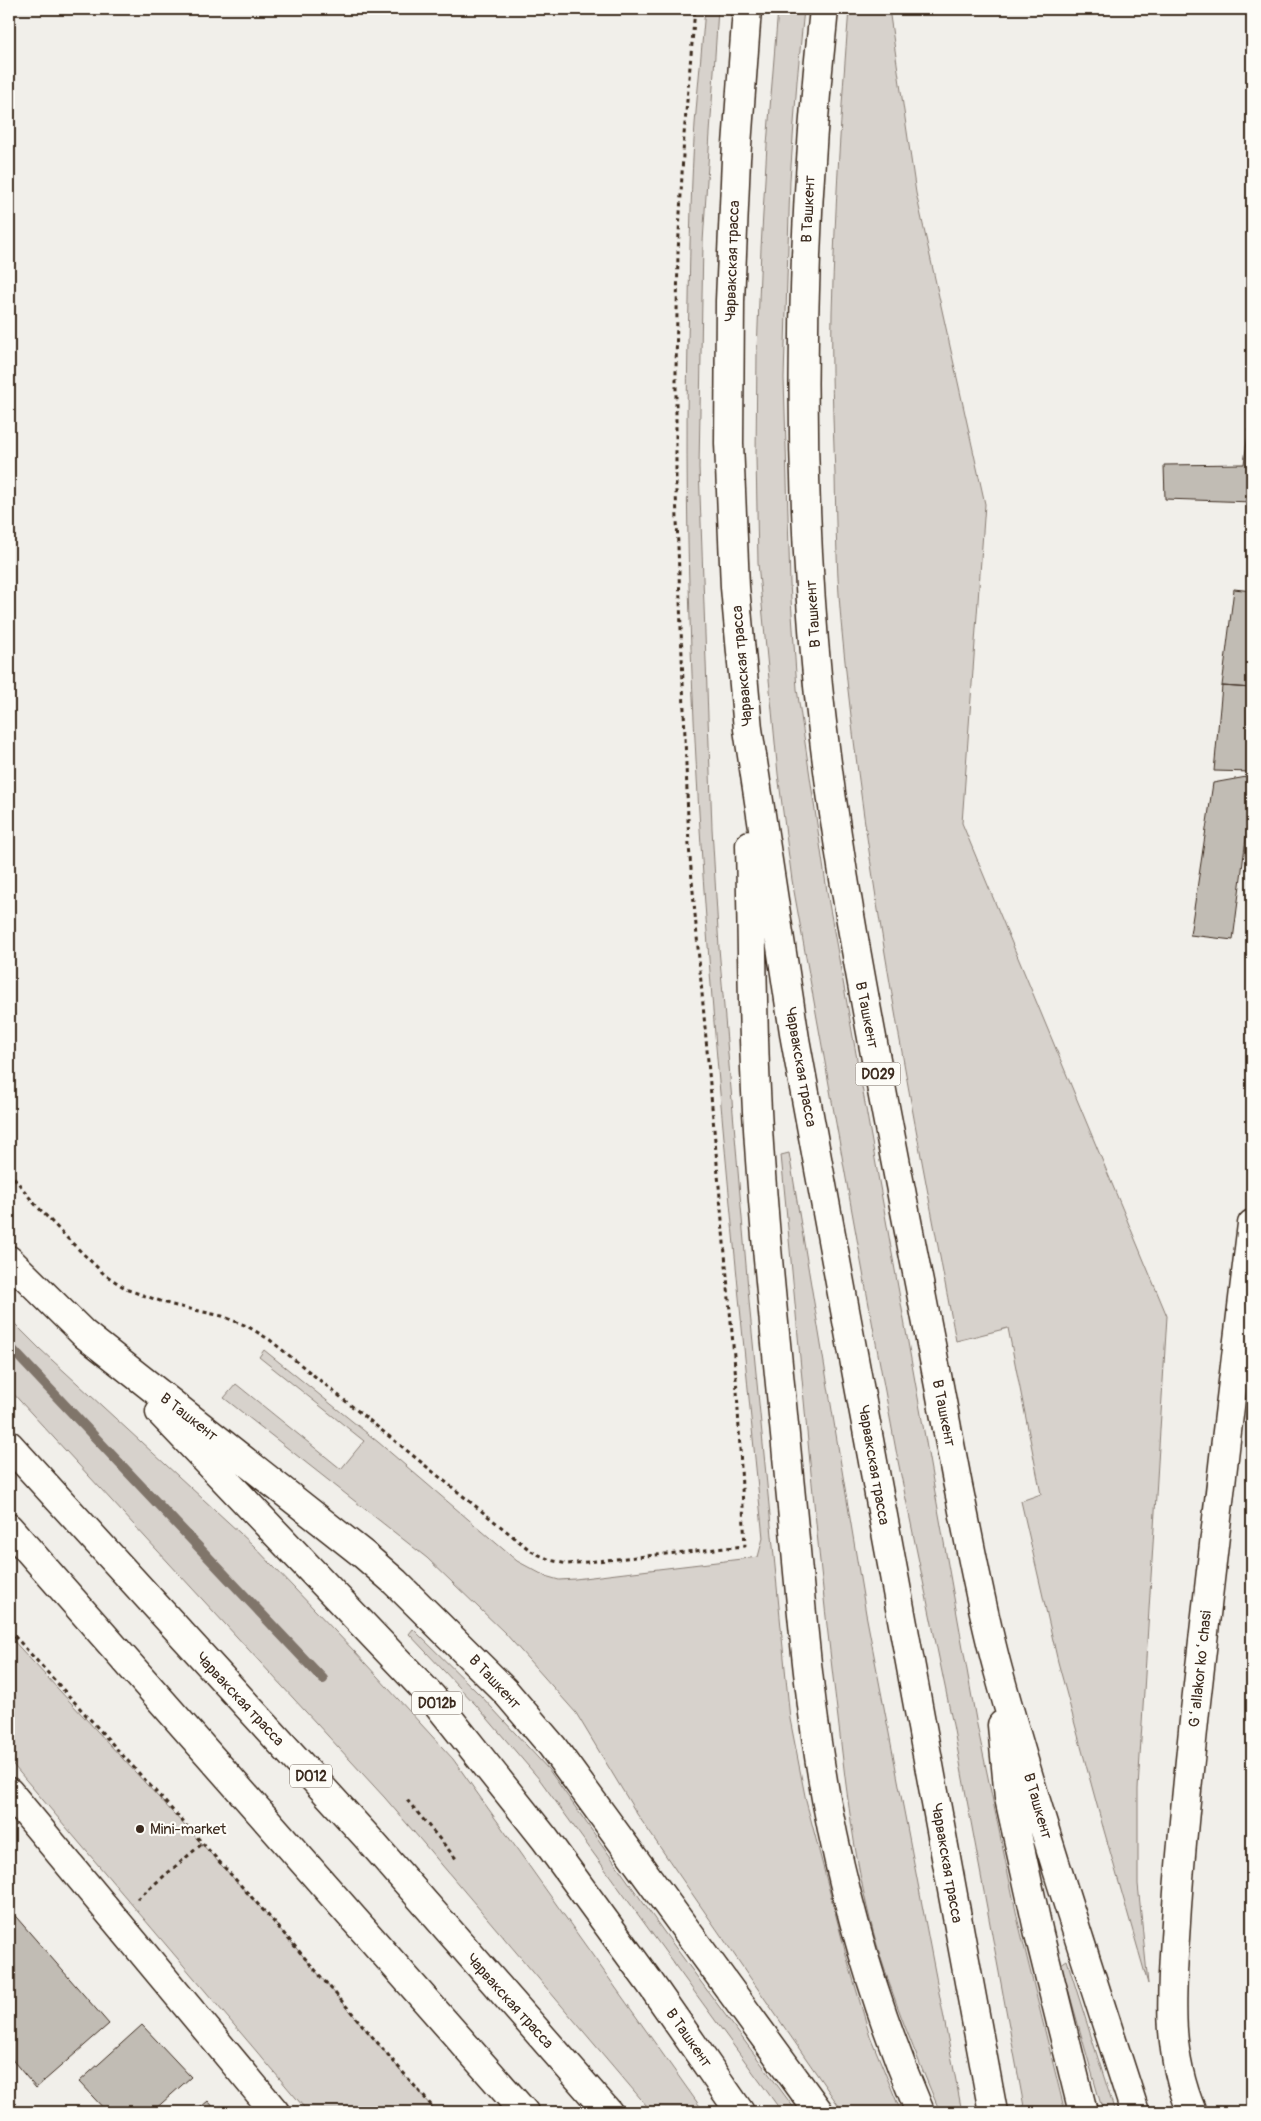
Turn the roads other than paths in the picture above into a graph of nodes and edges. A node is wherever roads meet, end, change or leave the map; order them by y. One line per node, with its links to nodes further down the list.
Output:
1 (747, 9): 3 (main road, Чарвакская трасса)
2 (824, 9): 9 (main road, В Ташкент / D029)
3 (748, 729): 16 (main road); 17 (main road, Чарвакская трасса)
4 (1252, 1224): 20 (main road, Gʻallakor koʻchasi)
5 (9, 1260): 6 (main road, В Ташкент)
6 (84, 1334): 14 (main road, В Ташкент / D012b); 15 (main road, В Ташкент)
7 (9, 1445): 13 (main road, Чарвакская трасса / D012)
8 (9, 1528): 12 (main road)
9 (997, 1666): 18 (main road); 19 (main road, В Ташкент / D029)
10 (9, 1792): 11 (main road)
11 (275, 2112)
12 (524, 2112)
13 (608, 2112)
14 (740, 2112)
15 (819, 2112)
16 (920, 2112)
17 (993, 2112)
18 (1083, 2112)
19 (1135, 2112)
20 (1192, 2112)

